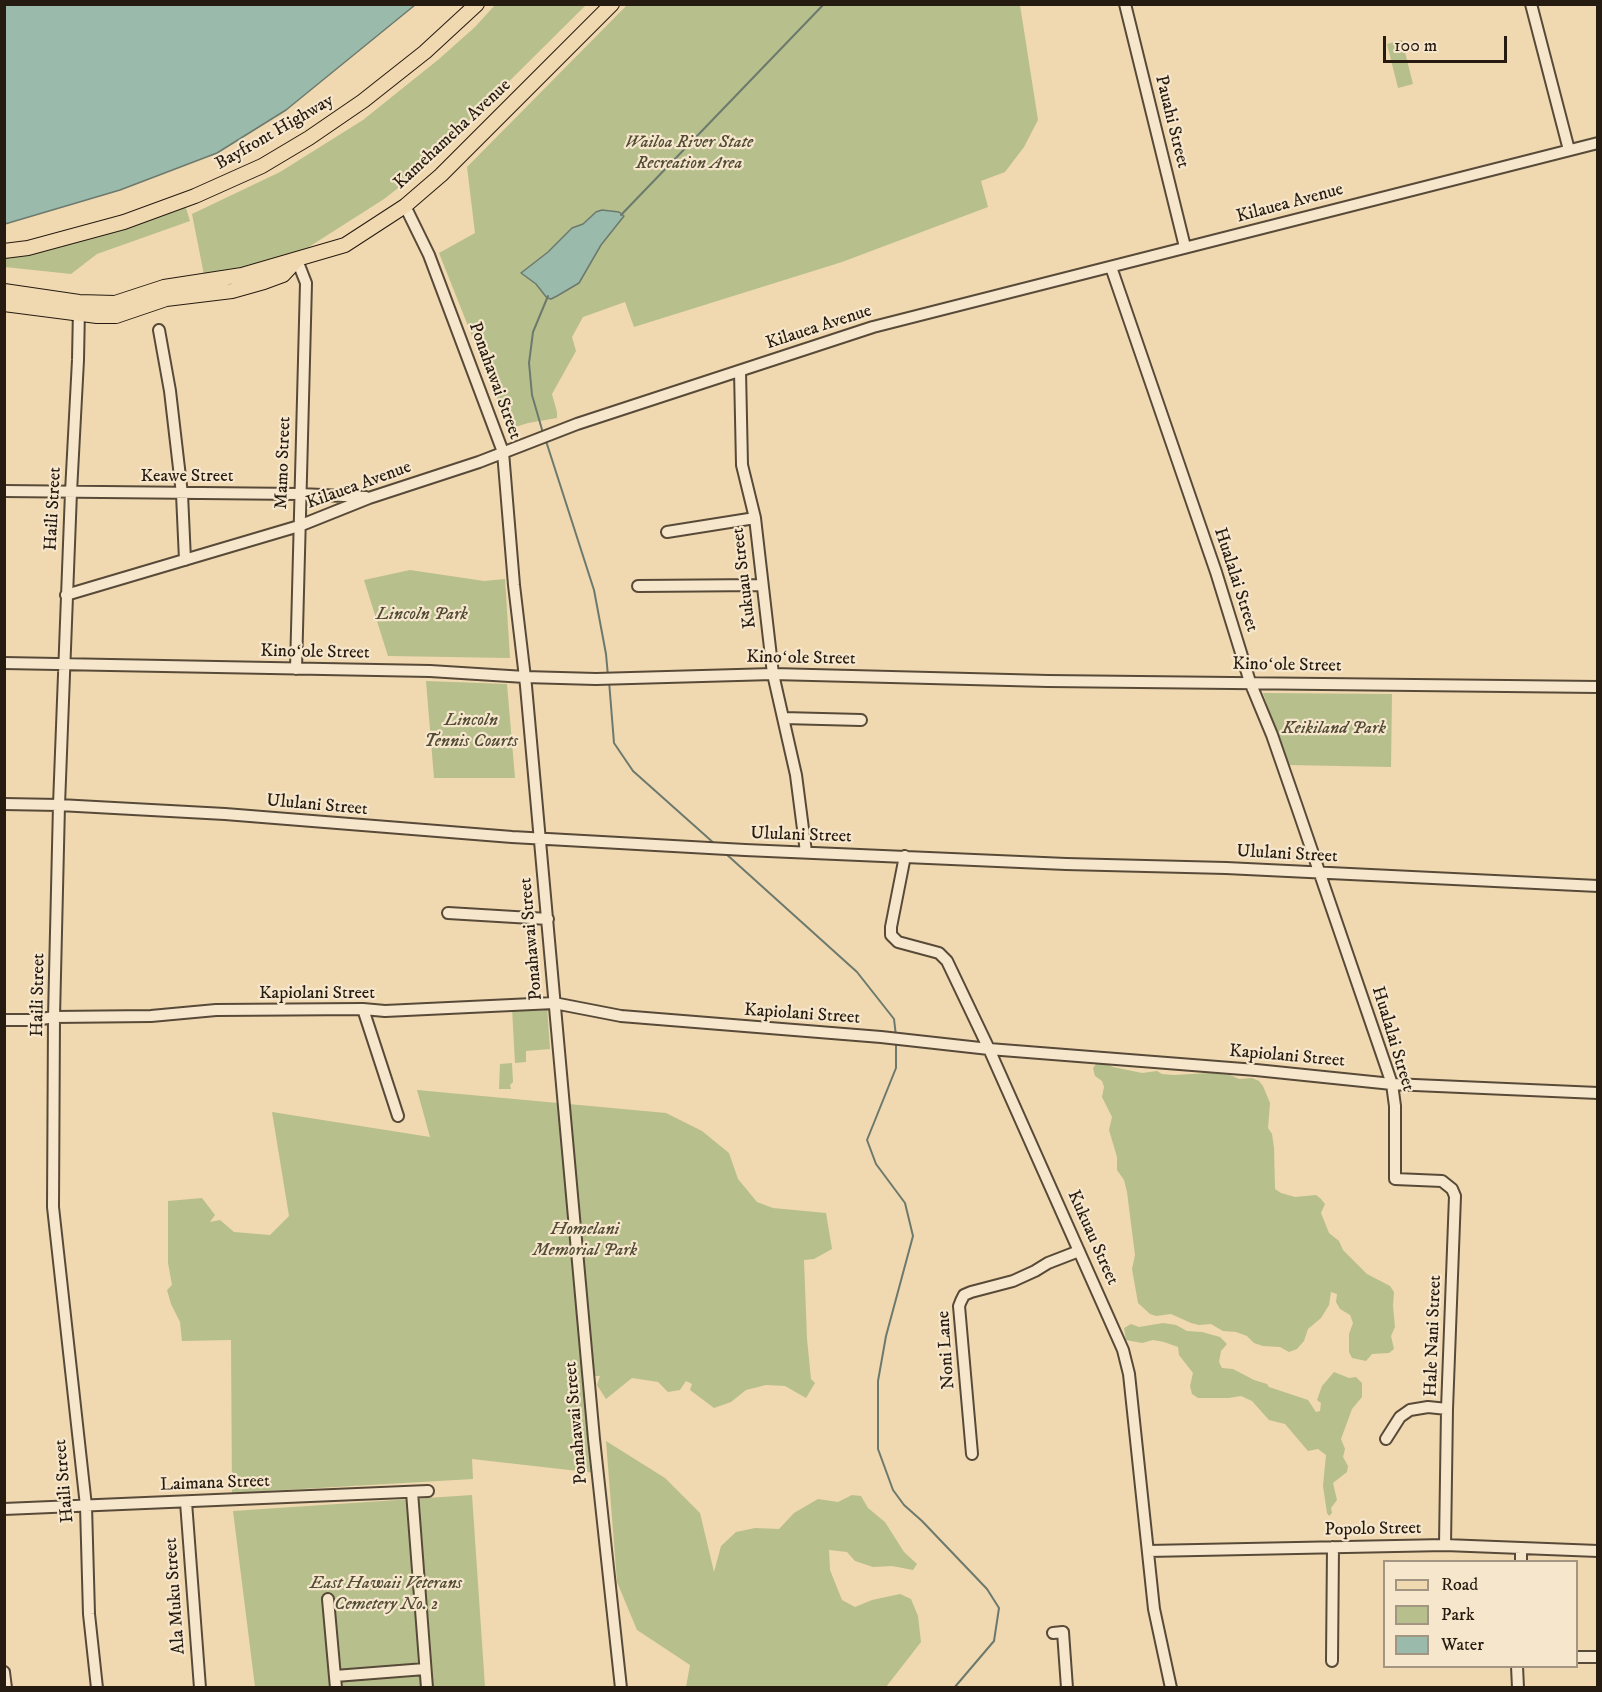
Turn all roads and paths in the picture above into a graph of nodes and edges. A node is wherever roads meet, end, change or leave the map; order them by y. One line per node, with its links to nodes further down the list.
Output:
1 (477, 4): 9 (main road, Bayfront Highway)
2 (612, 4): 7 (main road, Kamehameha Avenue)
3 (1125, 4): 8 (street, Pauahi Street)
4 (1531, 4): 6 (street)
5 (1598, 143): 6 (street, Kilauea Avenue)
6 (1569, 150): 8 (street, Kilauea Avenue)
7 (405, 206): 10 (main road, Kamehameha Avenue); 17 (street, Ponahawai Street)
8 (1185, 247): 11 (street, Kilauea Avenue)
9 (4, 250)
10 (297, 260): 14 (main road, Kamehameha Avenue); 21 (street, Mamo Street)
11 (1111, 267): 16 (street, Kilauea Avenue); 35 (street, Hualalai Street)
12 (4, 291): 14 (main road, Kamehameha Avenue)
13 (4, 304): 14 (main road, Kamehameha Avenue)
14 (79, 307): 19 (street, Haili Street)
15 (159, 330): 20 (street)
16 (740, 371): 17 (street, Kilauea Avenue); 23 (street, Kukuau Street)
17 (503, 452): 22 (street, Kilauea Avenue); 34 (street, Ponahawai Street)
18 (4, 491): 19 (street, Keawe Street)
19 (71, 492): 20 (street, Keawe Street); 29 (street, Haili Street)
20 (182, 494): 21 (street, Keawe Street); 26 (street)
21 (300, 494): 22 (street, Keawe Street); 24 (street, Mamo Street)
22 (369, 498): 24 (street, Kilauea Avenue)
23 (755, 518): 25 (street); 27 (street, Kukuau Street)
24 (299, 526): 26 (street, Kilauea Avenue); 32 (street, Mamo Street)
25 (667, 532)
26 (185, 560): 29 (street, Kilauea Avenue)
27 (762, 585): 28 (street); 33 (street, Kukuau Street)
28 (638, 586)
29 (66, 595): 31 (street, Haili Street)
30 (4, 663): 31 (street, Kinoʻole Street)
31 (64, 663): 32 (street, Kinoʻole Street); 40 (street, Haili Street)
32 (296, 669): 34 (street, Kinoʻole Street)
33 (773, 674): 34 (street, Kinoʻole Street); 35 (street, Kinoʻole Street); 37 (street, Kukuau Street)
34 (525, 677): 41 (street, Ponahawai Street)
35 (1250, 682): 36 (street, Kinoʻole Street); 44 (street, Hualalai Street)
36 (1598, 687)
37 (783, 718): 38 (street); 42 (street, Kukuau Street)
38 (861, 720)
39 (4, 804): 40 (street, Ululani Street)
40 (59, 805): 41 (street, Ululani Street); 50 (street, Haili Street)
41 (539, 838): 42 (street, Ululani Street); 47 (street, Ponahawai Street)
42 (806, 852): 43 (street, Ululani Street)
43 (904, 856): 44 (street, Ululani Street); 52 (street, Kukuau Street)
44 (1321, 873): 45 (street, Ululani Street); 53 (street, Hualalai Street)
45 (1598, 886)
46 (448, 913): 47 (street)
47 (548, 919): 48 (street, Ponahawai Street)
48 (554, 1003): 49 (street, Kapiolani Street); 52 (street, Kapiolani Street); 85 (street, Ponahawai Street)
49 (363, 1009): 50 (street, Kapiolani Street); 55 (street)
50 (54, 1017): 51 (street, Kapiolani Street); 64 (street, Haili Street)
51 (4, 1020)
52 (989, 1049): 53 (street, Kapiolani Street); 57 (street, Kukuau Street)
53 (1392, 1084): 54 (street, Kapiolani Street); 56 (street, Hualalai Street)
54 (1598, 1094)
55 (398, 1116)
56 (1395, 1179): 58 (street, Hale Nani Street)
57 (1079, 1251): 60 (street, Noni Lane); 69 (street, Kukuau Street)
58 (1447, 1409): 59 (street); 66 (street, Hale Nani Street)
59 (1386, 1439)
60 (972, 1454)
61 (428, 1491): 62 (street, Laimana Street)
62 (412, 1492): 63 (street, Laimana Street); 78 (street)
63 (186, 1502): 64 (street, Laimana Street); 83 (street, Ala Muku Street)
64 (86, 1506): 65 (street, Laimana Street); 82 (street, Haili Street)
65 (4, 1509)
66 (1445, 1545): 67 (street, Popolo Street); 68 (street, Popolo Street)
67 (1333, 1547): 69 (street, Popolo Street); 76 (street)
68 (1521, 1549): 70 (street, Popolo Street); 71 (street)
69 (1148, 1551): 87 (street, Kukuau Street)
70 (1598, 1551)
71 (1521, 1560)
72 (328, 1599): 80 (street)
73 (1053, 1633): 86 (street)
74 (1578, 1657): 75 (street)
75 (1598, 1657)
76 (1332, 1661)
77 (1517, 1668): 88 (street)
78 (425, 1669): 80 (street); 84 (street)
79 (4, 1672): 81 (street)
80 (336, 1682)
81 (6, 1688)
82 (97, 1688)
83 (200, 1688)
84 (427, 1688)
85 (621, 1688)
86 (1067, 1688)
87 (1171, 1688)
88 (1518, 1688)

